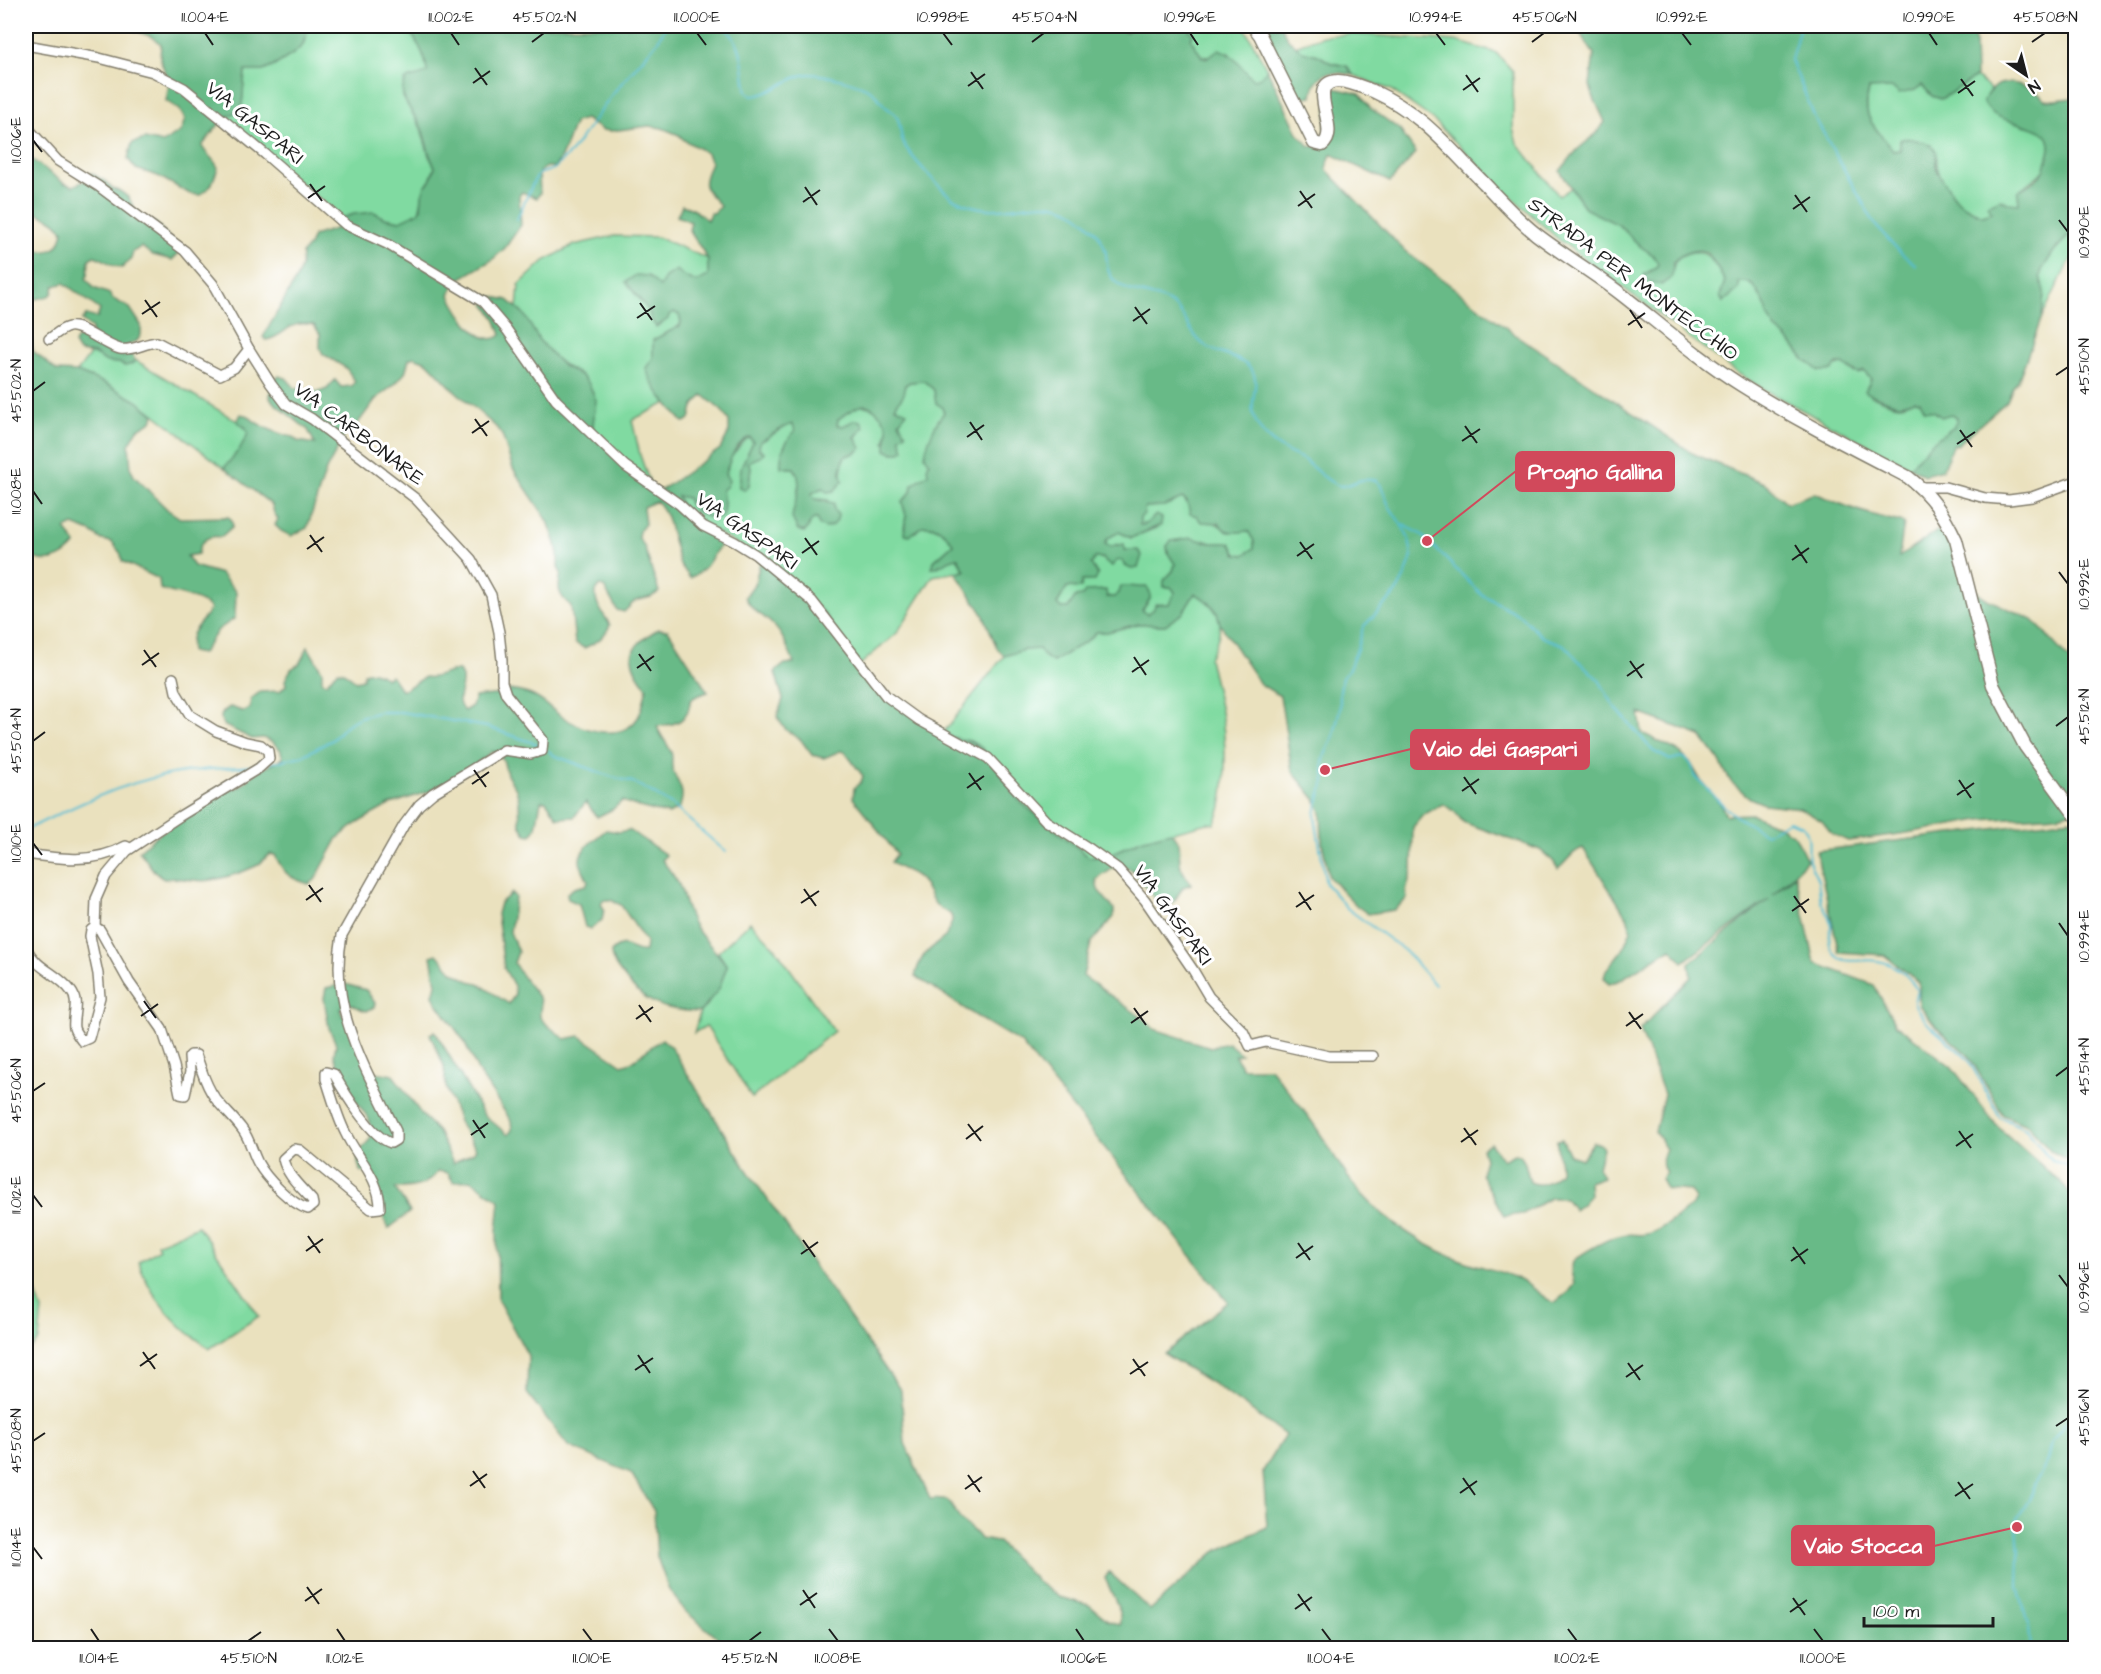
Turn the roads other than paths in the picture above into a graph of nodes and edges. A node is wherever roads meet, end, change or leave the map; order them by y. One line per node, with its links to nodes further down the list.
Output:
1 (1253, 26): 7 (street, STRADA PER MONTECCHIO)
2 (26, 45): 14 (street, VIA GASPARI)
3 (26, 126): 5 (street, VIA CARBONARE)
4 (49, 339): 5 (street)
5 (249, 349): 12 (street, VIA CARBONARE)
6 (2076, 481): 7 (street)
7 (1920, 487): 9 (street, STRADA PER MONTECCHIO)
8 (173, 678): 10 (street)
9 (2076, 816)
10 (127, 851): 11 (street); 12 (street)
11 (26, 854)
12 (95, 927): 13 (street)
13 (26, 948)
14 (1373, 1056)

